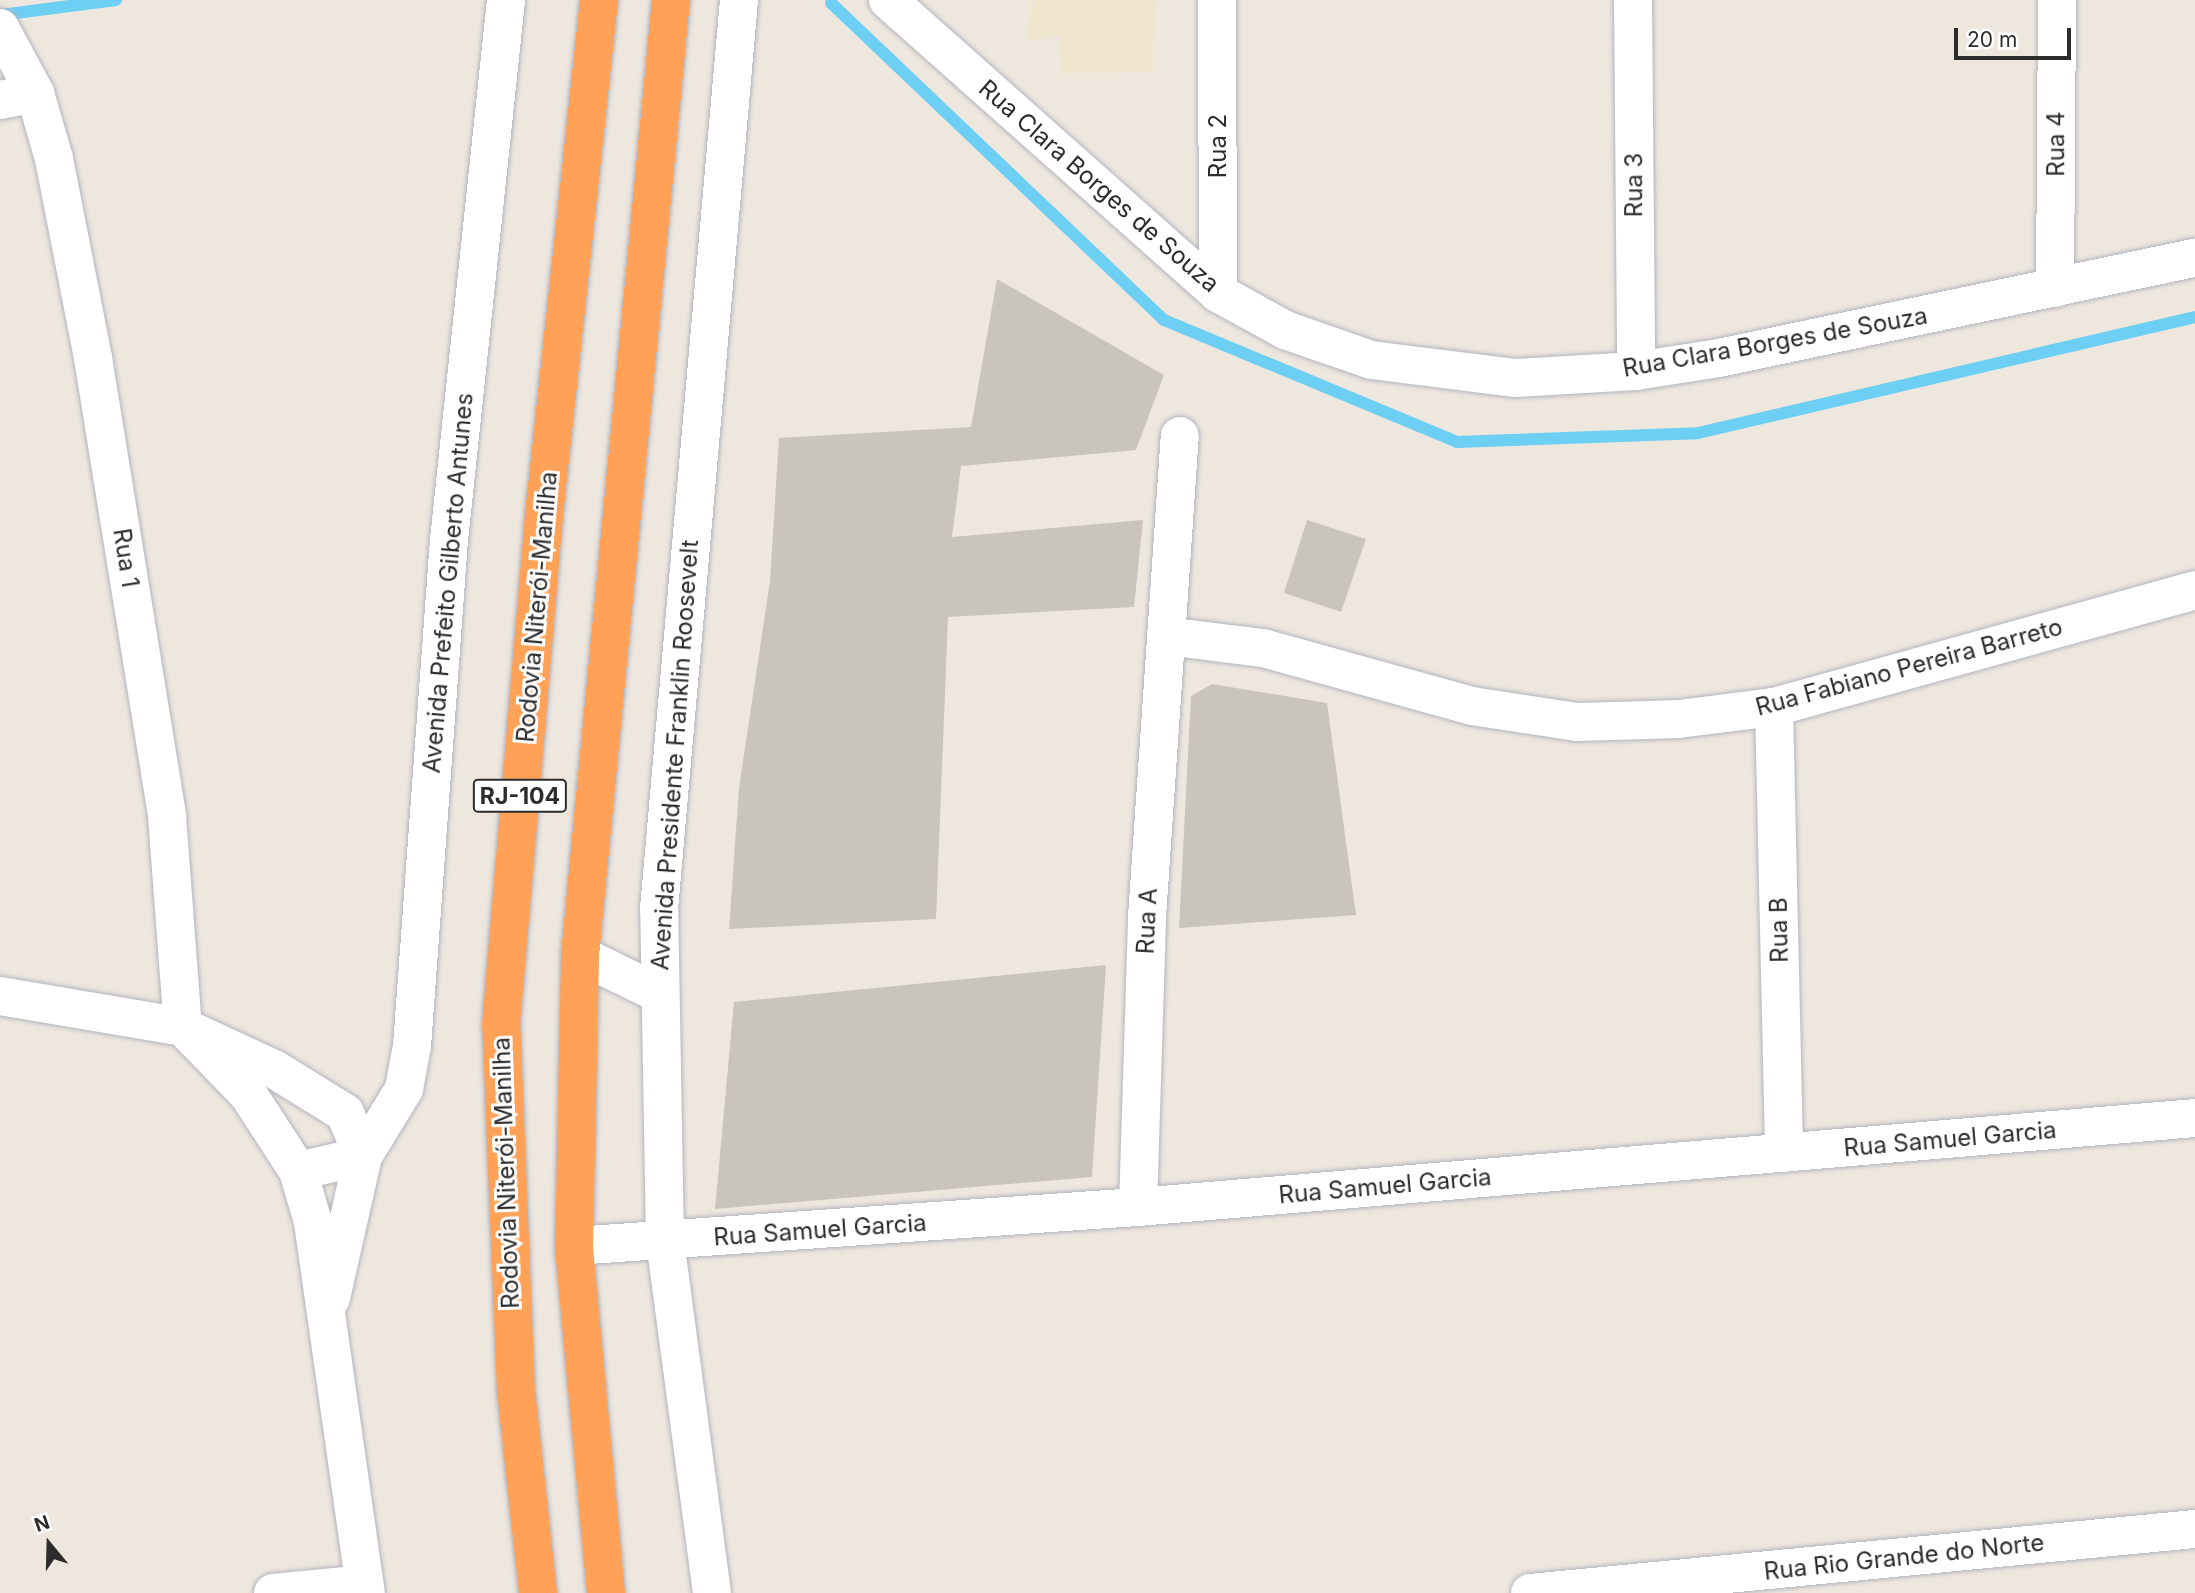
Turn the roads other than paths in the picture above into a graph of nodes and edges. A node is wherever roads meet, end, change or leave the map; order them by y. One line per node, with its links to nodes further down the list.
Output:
1 (506, 0): 25 (street, Avenida Prefeito Gilberto Antunes)
2 (599, 0): 34 (highway, Rodovia Niterói-Manilha / RJ-104)
3 (671, 0): 19 (highway, RJ-104)
4 (739, 0): 20 (street, Avenida Presidente Franklin Roosevelt)
5 (888, 0): 13 (street, Rua Clara Borges de Souza)
6 (1217, 0): 13 (street, Rua 2)
7 (1633, 0): 14 (street, Rua 3)
8 (2057, 0): 12 (street, Rua 4)
9 (0, 28): 10 (street, Rua 1)
10 (19, 87): 22 (street, Rua 1)
11 (2195, 258): 12 (street, Rua Clara Borges de Souza)
12 (2055, 288): 14 (street, Rua Clara Borges de Souza)
13 (1218, 293): 14 (street, Rua Clara Borges de Souza)
14 (1636, 371)
15 (1180, 436): 17 (street, Rua A)
16 (2195, 590): 18 (street, Rua Fabiano Pereira Barreto)
17 (1166, 636): 18 (street, Rua Fabiano Pereira Barreto); 27 (street, Rua A)
18 (1774, 707): 24 (street, Rua B)
19 (580, 955): 20 (street); 29 (highway, RJ-104)
20 (658, 993): 28 (street, Avenida Presidente Franklin Roosevelt)
21 (0, 996): 22 (street)
22 (183, 1027): 25 (street); 26 (street, Avenida Prefeito Gilberto Antunes)
23 (2195, 1118): 24 (street, Rua Samuel Garcia)
24 (1784, 1153): 27 (street, Rua Samuel Garcia)
25 (363, 1156): 26 (street); 30 (street, Avenida Prefeito Gilberto Antunes)
26 (299, 1171): 30 (street, Avenida Prefeito Gilberto Antunes)
27 (1138, 1207): 28 (street, Rua Samuel Garcia)
28 (665, 1242): 29 (street, Rua Samuel Garcia); 36 (street, Avenida Presidente Franklin Roosevelt)
29 (574, 1246): 35 (highway, RJ-104)
30 (327, 1332): 32 (street, Avenida Prefeito Gilberto Antunes)
31 (2195, 1529): 37 (street, Rua Rio Grande do Norte)
32 (365, 1588): 33 (street)
33 (273, 1593)
34 (538, 1593)
35 (606, 1593)
36 (712, 1593)
37 (1530, 1593)

